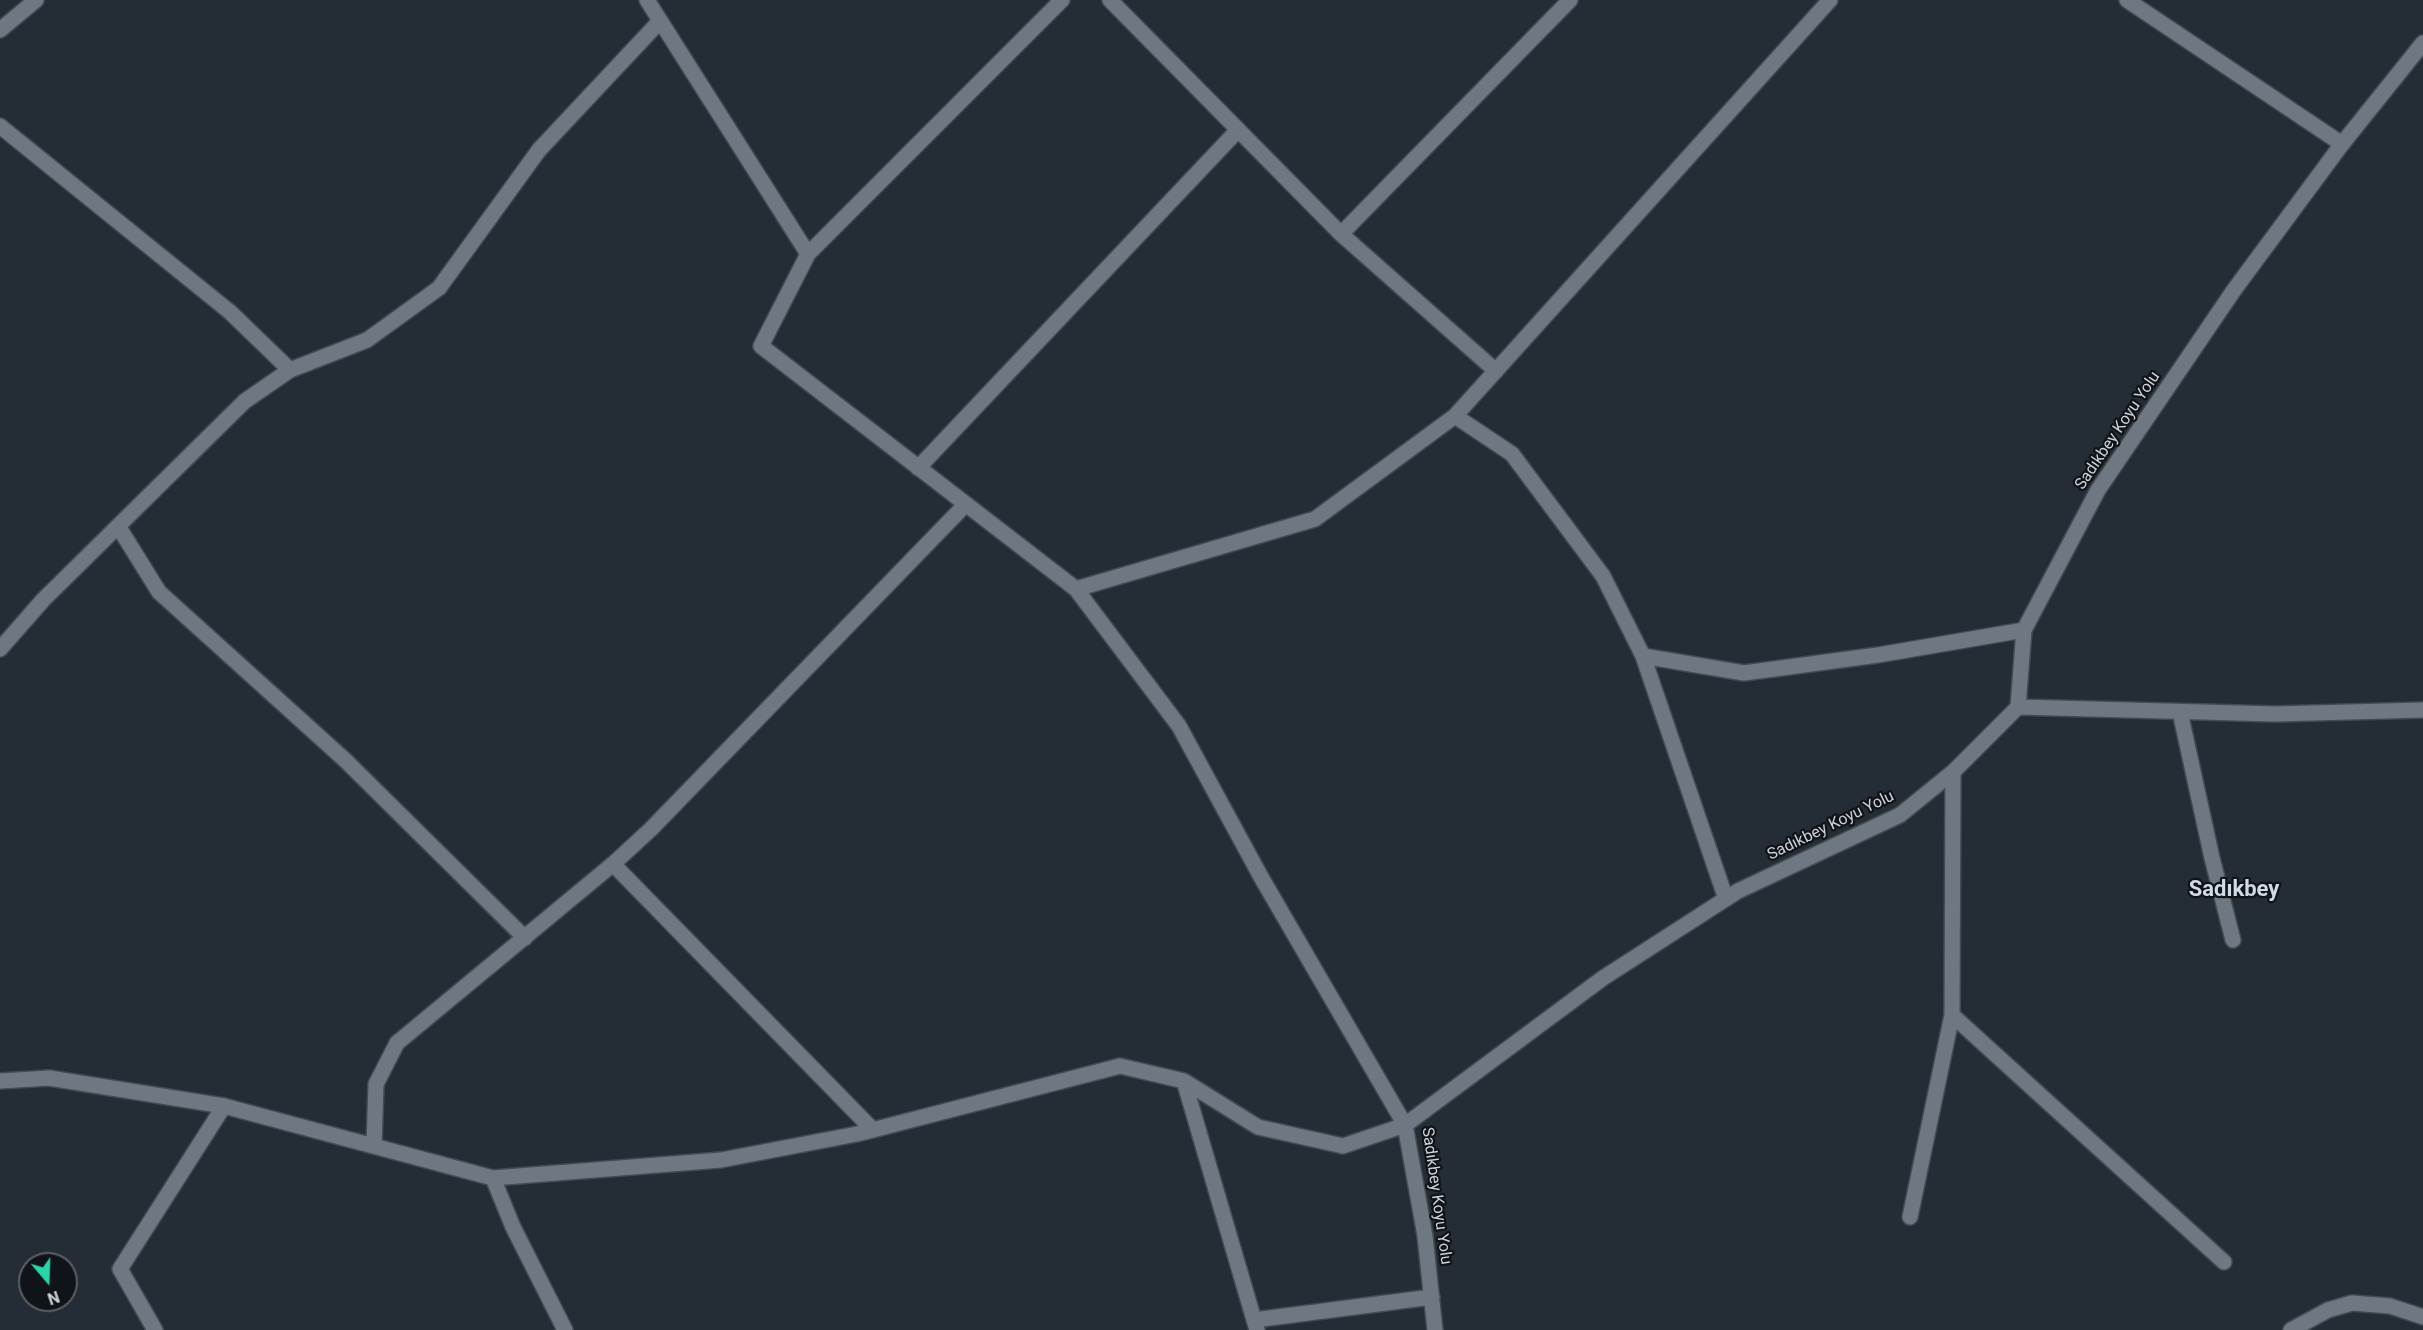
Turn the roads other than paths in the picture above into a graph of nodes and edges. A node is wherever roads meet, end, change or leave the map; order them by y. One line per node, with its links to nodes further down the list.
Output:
1 (36, 0): 9 (street)
2 (647, 0): 8 (street)
3 (1062, 0): 15 (street)
4 (1110, 0): 12 (street)
5 (1570, 0): 14 (street)
6 (1830, 0): 17 (street)
7 (2127, 0): 13 (street)
8 (660, 21): 15 (street); 16 (street)
9 (0, 30)
10 (2423, 43): 13 (street, Sadıkbey Koyu Yolu)
11 (0, 126): 16 (street)
12 (1238, 130): 14 (street); 19 (street)
13 (2342, 144): 23 (street, Sadıkbey Koyu Yolu)
14 (1341, 234): 17 (street)
15 (808, 254): 19 (street)
16 (290, 370): 21 (street)
17 (1496, 371): 18 (street)
18 (1455, 416): 22 (street); 25 (street)
19 (918, 468): 20 (street)
20 (966, 504): 22 (street); 30 (street)
21 (118, 526): 24 (street); 32 (street)
22 (1076, 590): 38 (street)
23 (2024, 630): 25 (street); 26 (street, Sadıkbey Koyu Yolu)
24 (0, 649)
25 (1643, 656): 31 (street)
26 (2018, 707): 28 (street); 29 (street, Sadıkbey Koyu Yolu)
27 (2423, 710): 28 (street)
28 (2180, 712): 33 (street)
29 (1953, 772): 31 (street, Sadıkbey Koyu Yolu); 34 (street)
30 (613, 864): 32 (street); 39 (street)
31 (1726, 899): 38 (street, Sadıkbey Koyu Yolu)
32 (525, 938): 40 (street)
33 (2233, 940)
34 (1953, 1015): 42 (street); 43 (street)
35 (0, 1081): 37 (street)
36 (1184, 1082): 38 (street); 39 (street); 46 (street)
37 (224, 1106): 40 (street); 47 (street)
38 (1405, 1125): 44 (street, Sadıkbey Koyu Yolu)
39 (873, 1130): 41 (street)
40 (374, 1146): 41 (street)
41 (493, 1178): 48 (street)
42 (1910, 1217)
43 (2224, 1262)
44 (1432, 1297): 46 (street); 49 (street, Sadıkbey Koyu Yolu)
45 (2423, 1317): 50 (street)
46 (1255, 1325)
47 (155, 1330)
48 (565, 1330)
49 (1435, 1330)
50 (2291, 1330)

